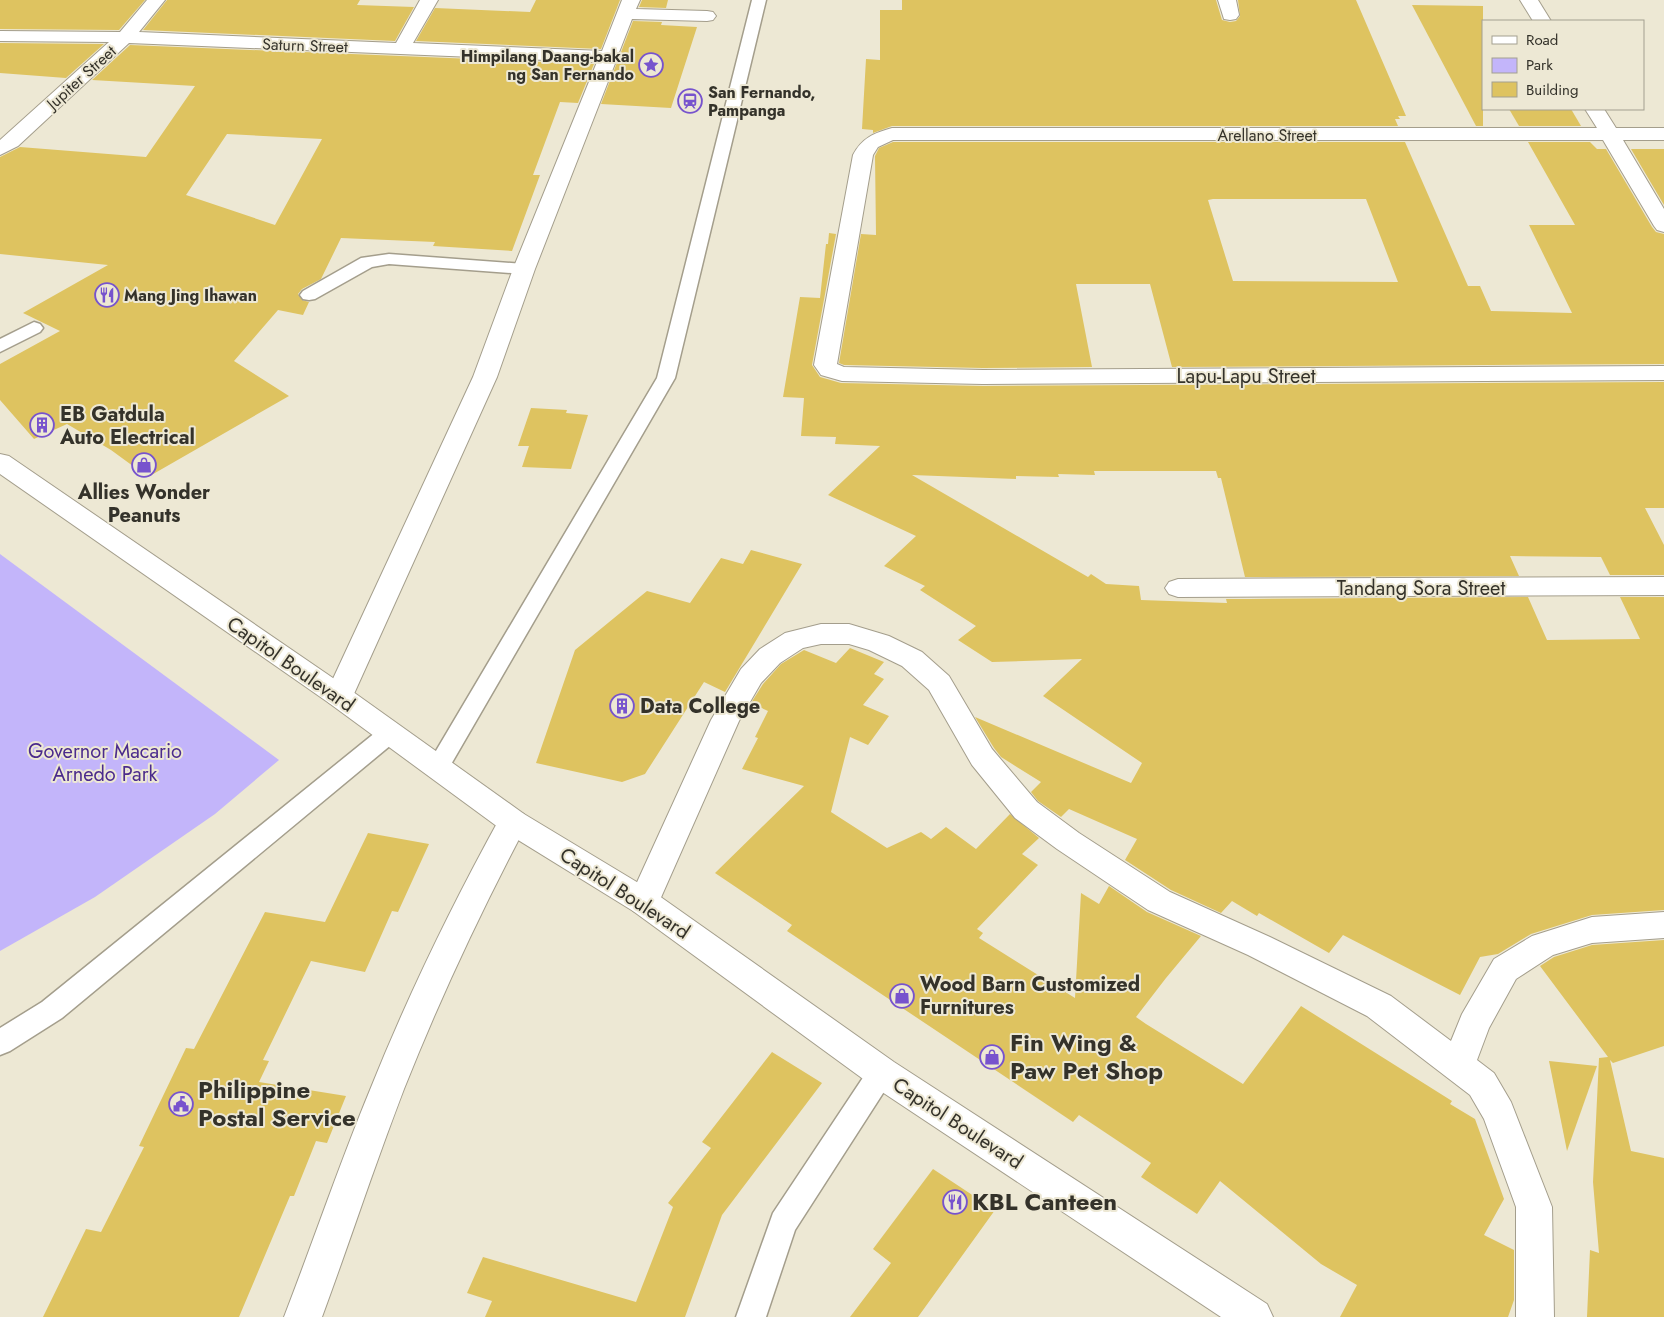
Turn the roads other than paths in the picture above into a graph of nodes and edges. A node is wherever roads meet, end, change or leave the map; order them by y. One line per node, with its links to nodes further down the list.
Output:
1 (156, 0): 9 (street, Jupiter Street)
2 (429, 0): 10 (street)
3 (759, 0): 28 (lane)
4 (1529, 0): 7 (street)
5 (628, 7): 6 (street); 11 (street)
6 (707, 16)
7 (1541, 20)
8 (0, 36): 9 (street, Saturn Street)
9 (125, 37): 10 (street, Saturn Street); 15 (street, Jupiter Street)
10 (401, 49): 11 (street, Saturn Street)
11 (610, 57): 17 (street)
12 (1596, 110): 13 (street)
13 (1611, 134): 14 (street, Arellano Street); 16 (street); 21 (street, Arellano Street)
14 (1664, 134)
15 (0, 149)
16 (1664, 226)
17 (524, 269): 18 (lane); 26 (street)
18 (308, 295)
19 (34, 328): 20 (lane)
20 (0, 346)
21 (829, 370): 22 (street, Lapu-Lapu Street)
22 (1664, 373)
23 (0, 462): 26 (street, Capitol Boulevard)
24 (1664, 586): 25 (street, Tandang Sora Street)
25 (1178, 588)
26 (339, 696): 27 (street, Capitol Boulevard)
27 (389, 734): 28 (street, Capitol Boulevard); 32 (lane)
28 (438, 767): 29 (street, Capitol Boulevard)
29 (513, 822): 30 (street, Capitol Boulevard); 35 (street)
30 (644, 902): 33 (street); 34 (street, Capitol Boulevard)
31 (1664, 925): 33 (street)
32 (0, 1043)
33 (1458, 1065): 38 (street)
34 (882, 1073): 36 (lane); 37 (street, Capitol Boulevard)
35 (303, 1317)
36 (751, 1317)
37 (1254, 1317)
38 (1535, 1317)

